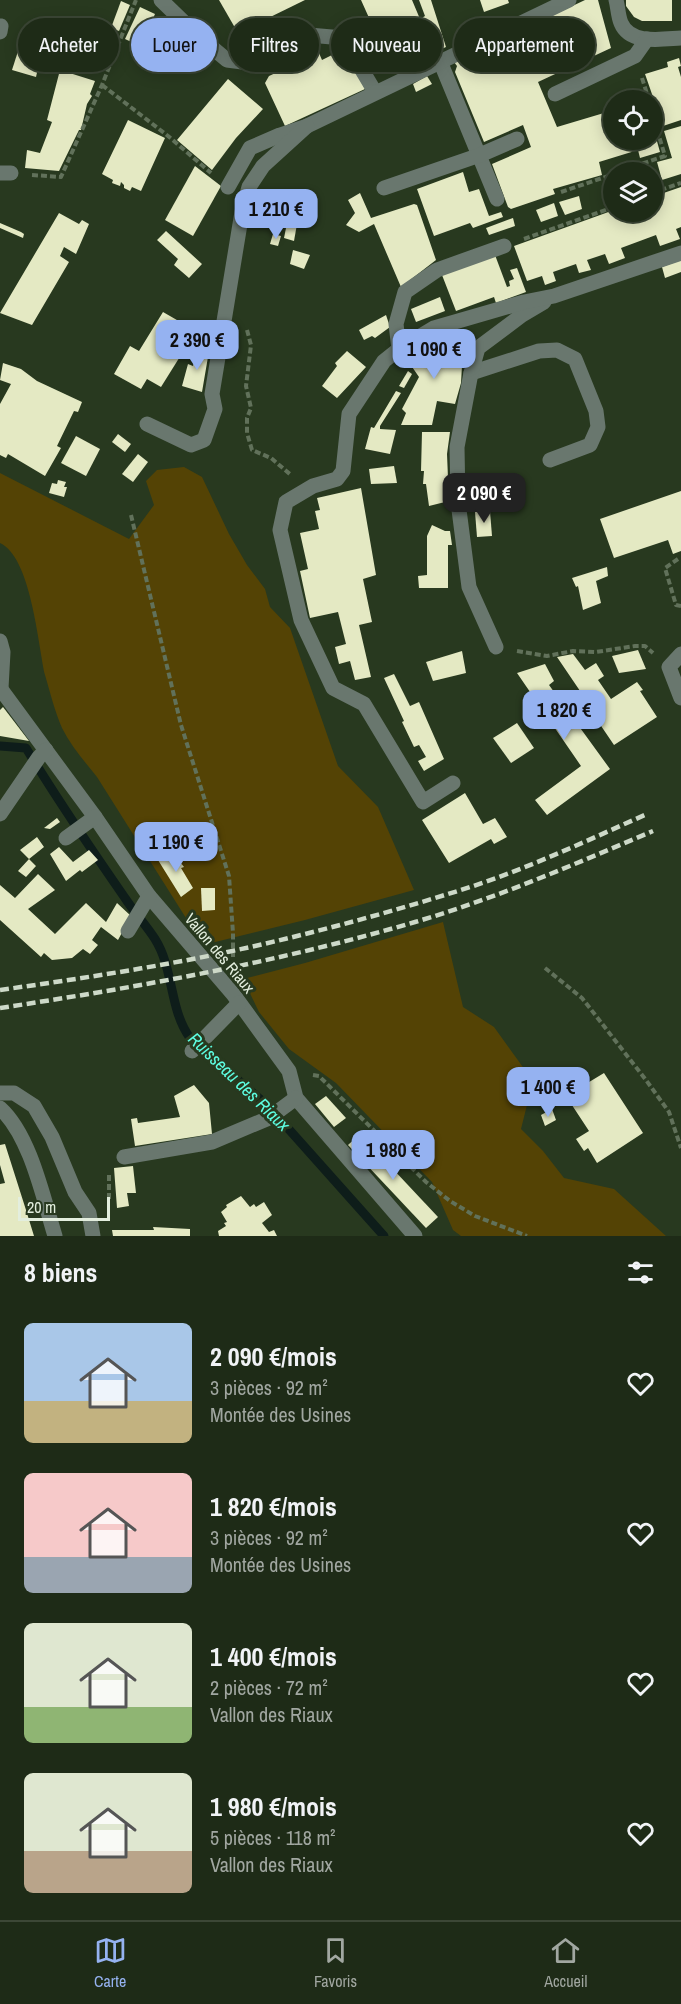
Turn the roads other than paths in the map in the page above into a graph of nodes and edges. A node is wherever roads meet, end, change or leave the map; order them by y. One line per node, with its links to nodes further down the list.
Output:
1 (161, 0): 9 (street)
2 (569, 0): 6 (street)
3 (616, 0): 4 (street)
4 (647, 39): 5 (street); 10 (street)
5 (681, 39)
6 (442, 60)
7 (442, 66): 13 (street)
8 (417, 72): 9 (street)
9 (375, 92): 11 (street)
10 (555, 94)
11 (307, 126): 14 (street); 22 (street)
12 (517, 139): 13 (street)
13 (480, 155): 15 (street); 16 (street)
14 (228, 188)
15 (384, 188)
16 (497, 199)
17 (504, 246): 20 (street)
18 (681, 253): 19 (street)
19 (554, 296): 20 (street); 21 (street)
20 (399, 350): 30 (street)
21 (471, 373): 23 (street); 25 (street)
22 (147, 424)
23 (550, 460)
24 (0, 641): 27 (street)
25 (496, 647)
26 (681, 654): 28 (street)
27 (0, 688): 29 (street, Vallon des Riaux)
28 (681, 698)
29 (43, 753): 31 (street); 32 (street, Vallon des Riaux)
30 (453, 783)
31 (0, 814)
32 (89, 821): 33 (street); 34 (street, Vallon des Riaux)
33 (66, 838)
34 (146, 901): 35 (street); 36 (street, Vallon des Riaux)
35 (129, 931)
36 (236, 998): 37 (street); 39 (street, Vallon des Riaux)
37 (192, 1051)
38 (0, 1093): 43 (street)
39 (296, 1098): 41 (street); 44 (street, Vallon des Riaux)
40 (0, 1108): 42 (street)
41 (124, 1157)
42 (55, 1236)
43 (93, 1236)
44 (416, 1236)

